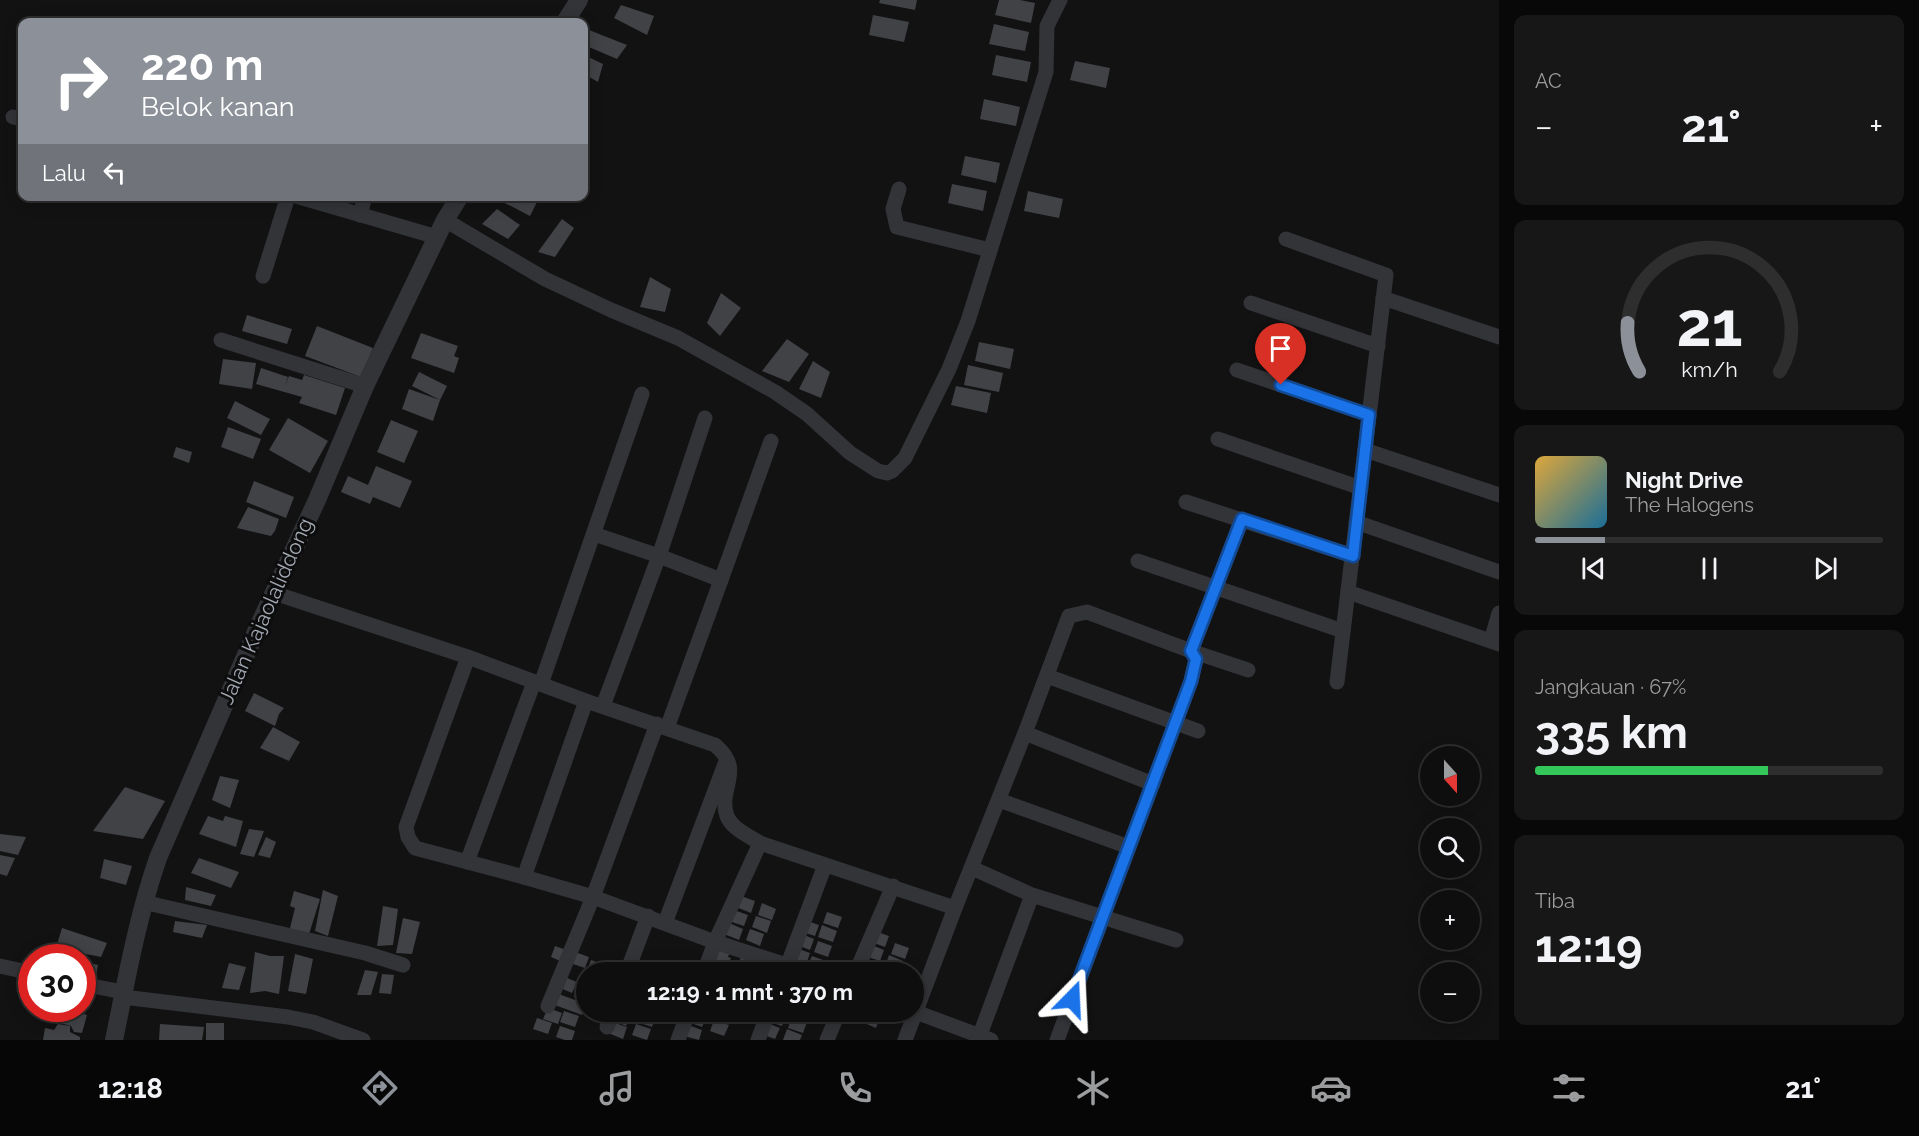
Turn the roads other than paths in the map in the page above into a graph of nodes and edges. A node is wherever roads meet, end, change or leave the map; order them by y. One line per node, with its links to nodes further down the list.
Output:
1 (1060, 0): 12 (street)
2 (574, 1): 3 (street)
3 (567, 18)
4 (899, 189): 12 (street)
5 (286, 201): 13 (street)
6 (313, 201): 9 (street)
7 (364, 201): 9 (street)
8 (457, 201): 10 (street, Jalan Kajaolaliddong)
9 (360, 215): 10 (street)
10 (441, 228): 12 (street); 20 (street, Jalan Kajaolaliddong)
11 (1286, 239): 14 (street)
12 (990, 250)
13 (263, 276)
14 (1383, 298): 16 (street); 18 (street)
15 (1251, 303): 18 (street)
16 (1499, 337)
17 (221, 340): 20 (street)
18 (1378, 346): 22 (street)
19 (1237, 370): 22 (street)
20 (365, 386): 40 (street, Jalan Kajaolaliddong)
21 (642, 394): 32 (street)
22 (1369, 415): 26 (street)
23 (705, 418): 33 (street)
24 (1218, 439): 27 (street)
25 (771, 441): 37 (street)
26 (1365, 450): 27 (street); 28 (street)
27 (1361, 488): 31 (street)
28 (1499, 495)
29 (1186, 502): 30 (street)
30 (1242, 519): 34 (street); 38 (street)
31 (1356, 522): 34 (street); 36 (street)
32 (594, 534): 33 (street); 49 (street)
33 (659, 556): 37 (street); 51 (street)
34 (1353, 556): 39 (street)
35 (1138, 561): 38 (street)
36 (1499, 572)
37 (721, 580): 53 (street)
38 (1215, 588): 42 (street); 44 (street)
39 (1348, 592): 42 (street); 43 (street)
40 (274, 593): 45 (street); 68 (street, Jalan Kajaolaliddong)
41 (1499, 613): 43 (street)
42 (1344, 631): 48 (street)
43 (1495, 643)
44 (1191, 651): 46 (street); 47 (street); 52 (street)
45 (468, 657): 49 (street); 61 (street)
46 (1248, 670)
47 (1047, 676): 52 (street); 55 (street)
48 (1338, 682)
49 (537, 683): 50 (street); 61 (street)
50 (586, 701): 51 (street); 64 (street)
51 (603, 706): 53 (street)
52 (1176, 723): 54 (street); 57 (street)
53 (662, 726): 56 (street); 67 (street)
54 (1198, 732)
55 (1025, 733): 57 (street); 58 (street)
56 (727, 758): 59 (street); 72 (street)
57 (1153, 784): 60 (street)
58 (999, 800): 60 (street); 63 (street)
59 (760, 843): 62 (street); 74 (street)
60 (1129, 847): 71 (street)
61 (467, 862): 64 (street)
62 (825, 865): 65 (street); 78 (street)
63 (972, 868): 66 (street); 69 (street)
64 (524, 877): 67 (street)
65 (893, 886): 69 (street); 79 (street)
66 (1032, 895): 71 (street); 94 (street)
67 (593, 897): 70 (street); 86 (street)
68 (143, 902): 80 (street); 85 (street, Jalan Kajaolaliddong)
69 (955, 908): 83 (street)
70 (648, 916): 72 (street); 75 (street)
71 (1103, 917): 73 (street); 101 (street)
72 (665, 923): 74 (street)
73 (1176, 940)
74 (716, 942): 76 (street); 77 (street)
75 (631, 962)
76 (708, 962)
77 (770, 962)
78 (788, 962)
79 (860, 962)
80 (403, 965)
81 (0, 966): 82 (street)
82 (18, 970)
83 (924, 987)
84 (96, 988): 85 (street)
85 (123, 995): 95 (street, Jalan Kajaolaliddong); 96 (street)
86 (548, 1006)
87 (924, 1016): 94 (street)
88 (609, 1022): 93 (street)
89 (685, 1022): 97 (street)
90 (765, 1022): 98 (street)
91 (834, 1022): 99 (street)
92 (911, 1022): 100 (street)
93 (607, 1027)
94 (983, 1039)
95 (114, 1040)
96 (363, 1040)
97 (678, 1040)
98 (758, 1040)
99 (827, 1040)
100 (905, 1040)
101 (1057, 1040)

